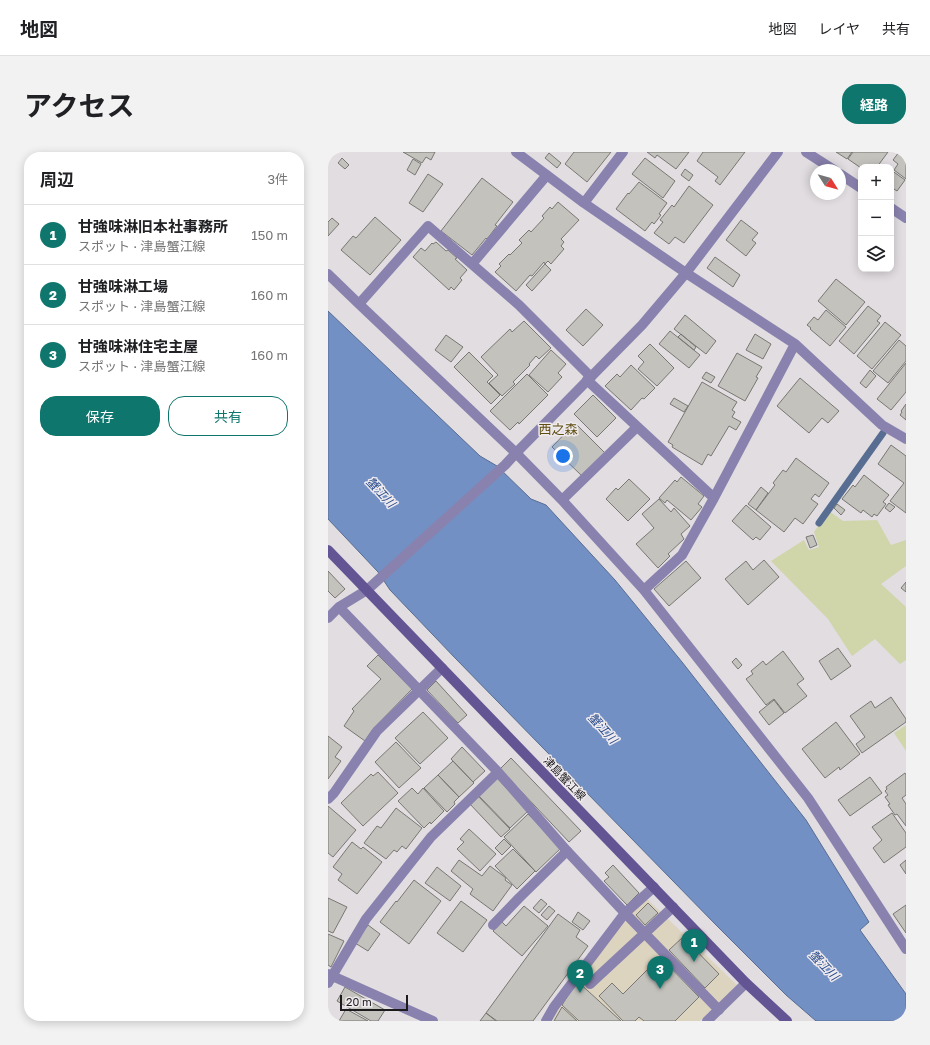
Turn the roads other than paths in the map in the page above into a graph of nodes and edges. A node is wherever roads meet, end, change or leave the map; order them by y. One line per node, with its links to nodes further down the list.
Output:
1 (516, 152): 6 (street)
2 (623, 152): 9 (street)
3 (778, 152): 13 (street)
4 (806, 152): 5 (street)
5 (825, 164)
6 (547, 175): 9 (street); 12 (street)
7 (846, 178): 8 (street)
8 (858, 186)
9 (584, 203): 13 (street)
10 (894, 210): 11 (street)
11 (906, 218)
12 (472, 264): 15 (street); 17 (street)
13 (686, 272): 16 (street); 17 (street)
14 (328, 274): 15 (street)
15 (359, 304): 20 (street)
16 (795, 344): 19 (street); 21 (street)
17 (589, 378): 18 (street); 20 (street)
18 (637, 427): 21 (street); 22 (street)
19 (906, 439)
20 (516, 453): 22 (street); 24 (street)
21 (714, 498): 25 (street)
22 (562, 500): 25 (street)
23 (328, 550): 24 (main road, 津島蟹江線)
24 (370, 588): 26 (street); 28 (main road, 津島蟹江線)
25 (644, 590): 38 (street)
26 (339, 607): 27 (street); 29 (street)
27 (328, 618)
28 (442, 668): 29 (street); 33 (main road, 津島蟹江線)
29 (419, 690): 30 (street); 31 (street)
30 (498, 772): 32 (street); 39 (street)
31 (328, 799)
32 (567, 851): 35 (street); 36 (street)
33 (654, 887): 34 (main road, 津島蟹江線); 35 (street)
34 (673, 907): 37 (street); 40 (main road, 津島蟹江線)
35 (625, 913): 37 (street); 44 (street)
36 (493, 925)
37 (645, 933): 41 (street); 42 (street)
38 (906, 949)
39 (329, 978): 43 (street)
40 (746, 983): 42 (street); 46 (main road, 津島蟹江線)
41 (590, 984)
42 (719, 1010): 45 (street)
43 (433, 1021)
44 (546, 1021)
45 (707, 1021)
46 (787, 1021)

